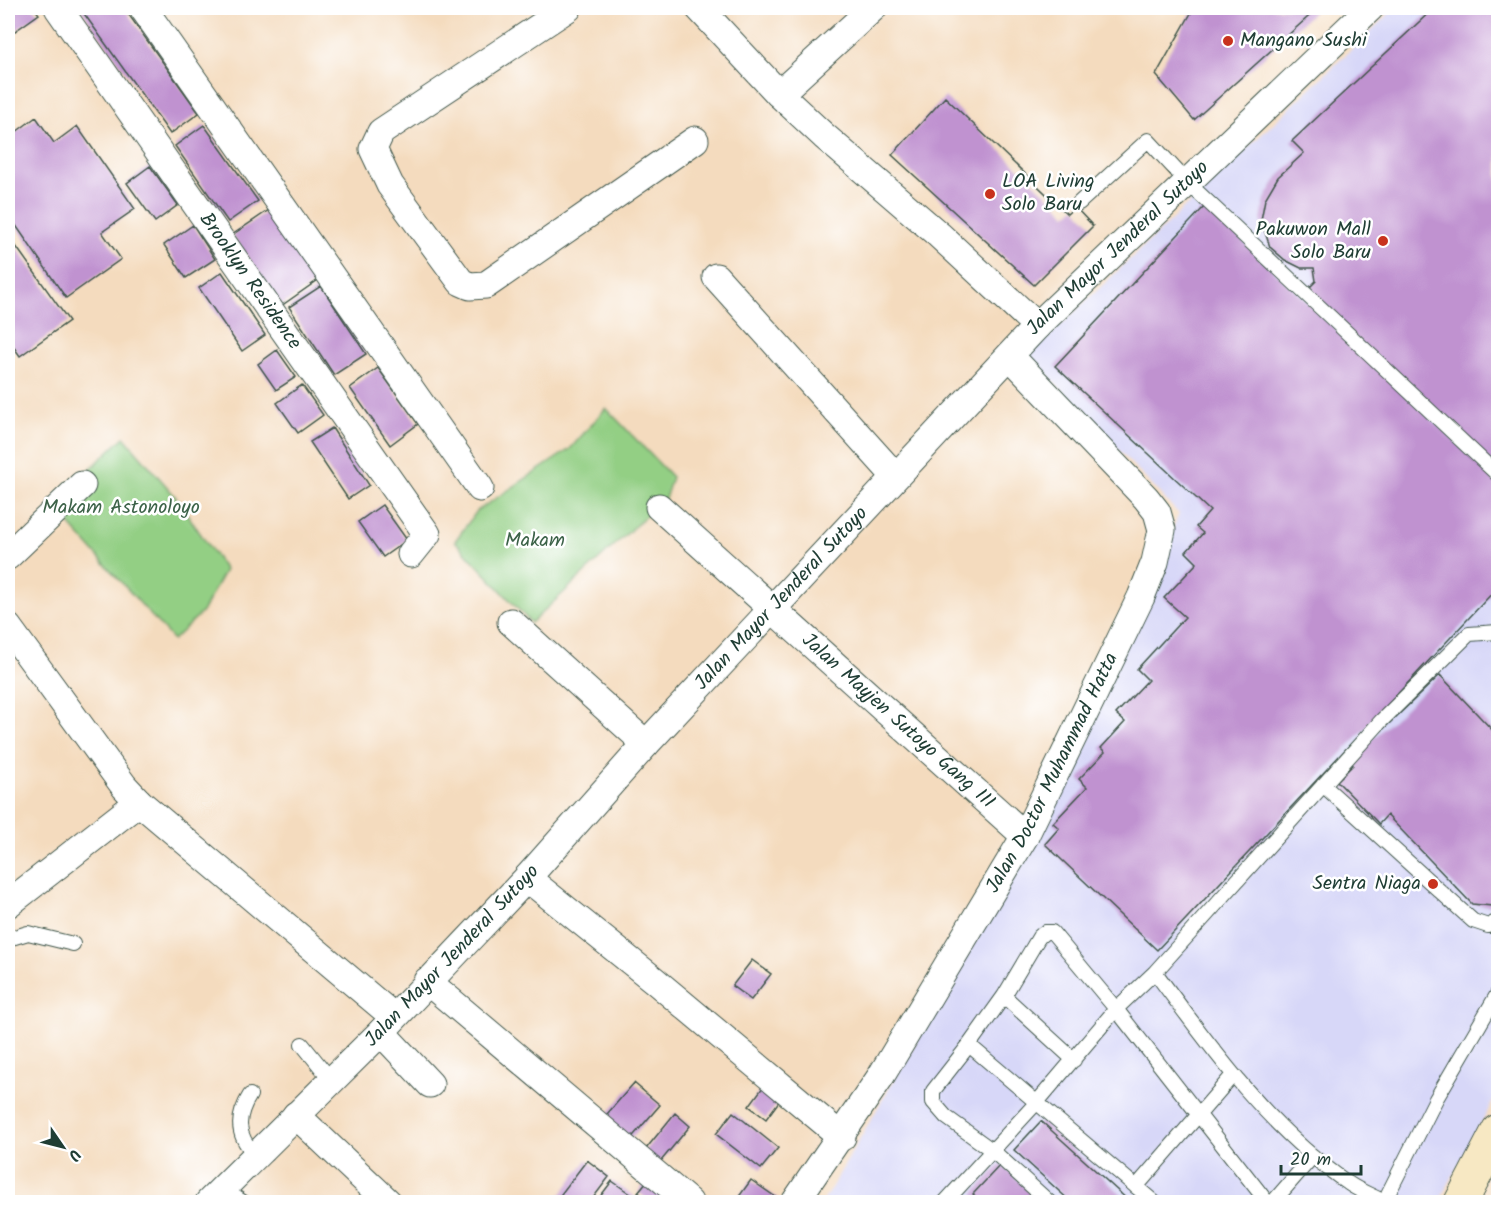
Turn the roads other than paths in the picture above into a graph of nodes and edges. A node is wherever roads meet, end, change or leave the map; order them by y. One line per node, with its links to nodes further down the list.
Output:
1 (58, 8): 19 (street, Brooklyn Residence)
2 (143, 8): 17 (street)
3 (568, 8): 8 (street)
4 (699, 8): 7 (street)
5 (873, 8): 7 (street)
6 (1370, 8): 9 (street, Jalan Mayor Jenderal Sutoyo)
7 (779, 94): 12 (street)
8 (695, 140)
9 (1187, 182): 10 (lane); 12 (street, Jalan Mayor Jenderal Sutoyo); 14 (lane)
10 (1079, 203)
11 (716, 277): 15 (street)
12 (1037, 326): 13 (street, Jalan Mayor Jenderal Sutoyo)
13 (1010, 356): 15 (street, Jalan Mayor Jenderal Sutoyo); 28 (street, Jalan Doctor Muhammad Hatta)
14 (1498, 475)
15 (894, 477): 21 (street, Jalan Mayor Jenderal Sutoyo)
16 (82, 485): 20 (street)
17 (480, 488)
18 (659, 507): 21 (street, Jalan Mayjen Sutoyo Gang III)
19 (411, 554)
20 (8, 556)
21 (771, 609): 25 (street, Jalan Mayor Jenderal Sutoyo); 28 (street, Jalan Mayjen Sutoyo Gang III)
22 (511, 622): 25 (street)
23 (8, 627): 27 (street)
24 (1498, 632): 26 (lane)
25 (646, 744): 29 (street, Jalan Mayor Jenderal Sutoyo)
26 (1323, 785): 31 (lane); 34 (lane)
27 (139, 802): 30 (street); 39 (street)
28 (1025, 836): 51 (street, Jalan Doctor Muhammad Hatta)
29 (527, 878): 35 (street, Jalan Mayor Jenderal Sutoyo); 51 (street)
30 (8, 904)
31 (1498, 921)
32 (8, 939): 33 (lane)
33 (73, 944)
34 (1155, 972): 38 (lane); 43 (lane)
35 (427, 981): 39 (street, Jalan Mayor Jenderal Sutoyo); 61 (street)
36 (1498, 993): 59 (lane)
37 (1004, 996): 38 (lane); 41 (lane); 42 (lane)
38 (1116, 1009): 42 (lane); 48 (lane)
39 (387, 1024): 44 (street, Jalan Mayor Jenderal Sutoyo); 45 (street)
40 (302, 1044): 44 (lane)
41 (969, 1045): 47 (lane); 52 (lane)
42 (1074, 1060): 47 (lane)
43 (1233, 1075): 48 (lane); 54 (lane)
44 (332, 1081): 49 (street, Jalan Mayor Jenderal Sutoyo)
45 (430, 1084)
46 (250, 1095): 53 (lane)
47 (1038, 1101): 52 (lane); 55 (lane)
48 (1197, 1114): 55 (lane); 65 (lane)
49 (296, 1115): 53 (street, Jalan Mayor Jenderal Sutoyo); 60 (street)
50 (1498, 1131): 58 (street)
51 (842, 1137): 62 (street, Jalan Doctor Muhammad Hatta)
52 (993, 1151): 57 (lane); 63 (lane)
53 (255, 1155): 56 (street, Jalan Mayor Jenderal Sutoyo)
54 (1313, 1156): 59 (lane); 66 (lane)
55 (1136, 1187): 64 (lane)
56 (225, 1198)
57 (953, 1200)
58 (1467, 1200)
59 (1384, 1202)
60 (388, 1203)
61 (689, 1203)
62 (795, 1203)
63 (1049, 1203)
64 (1154, 1203)
65 (1268, 1203)
66 (1273, 1203)

